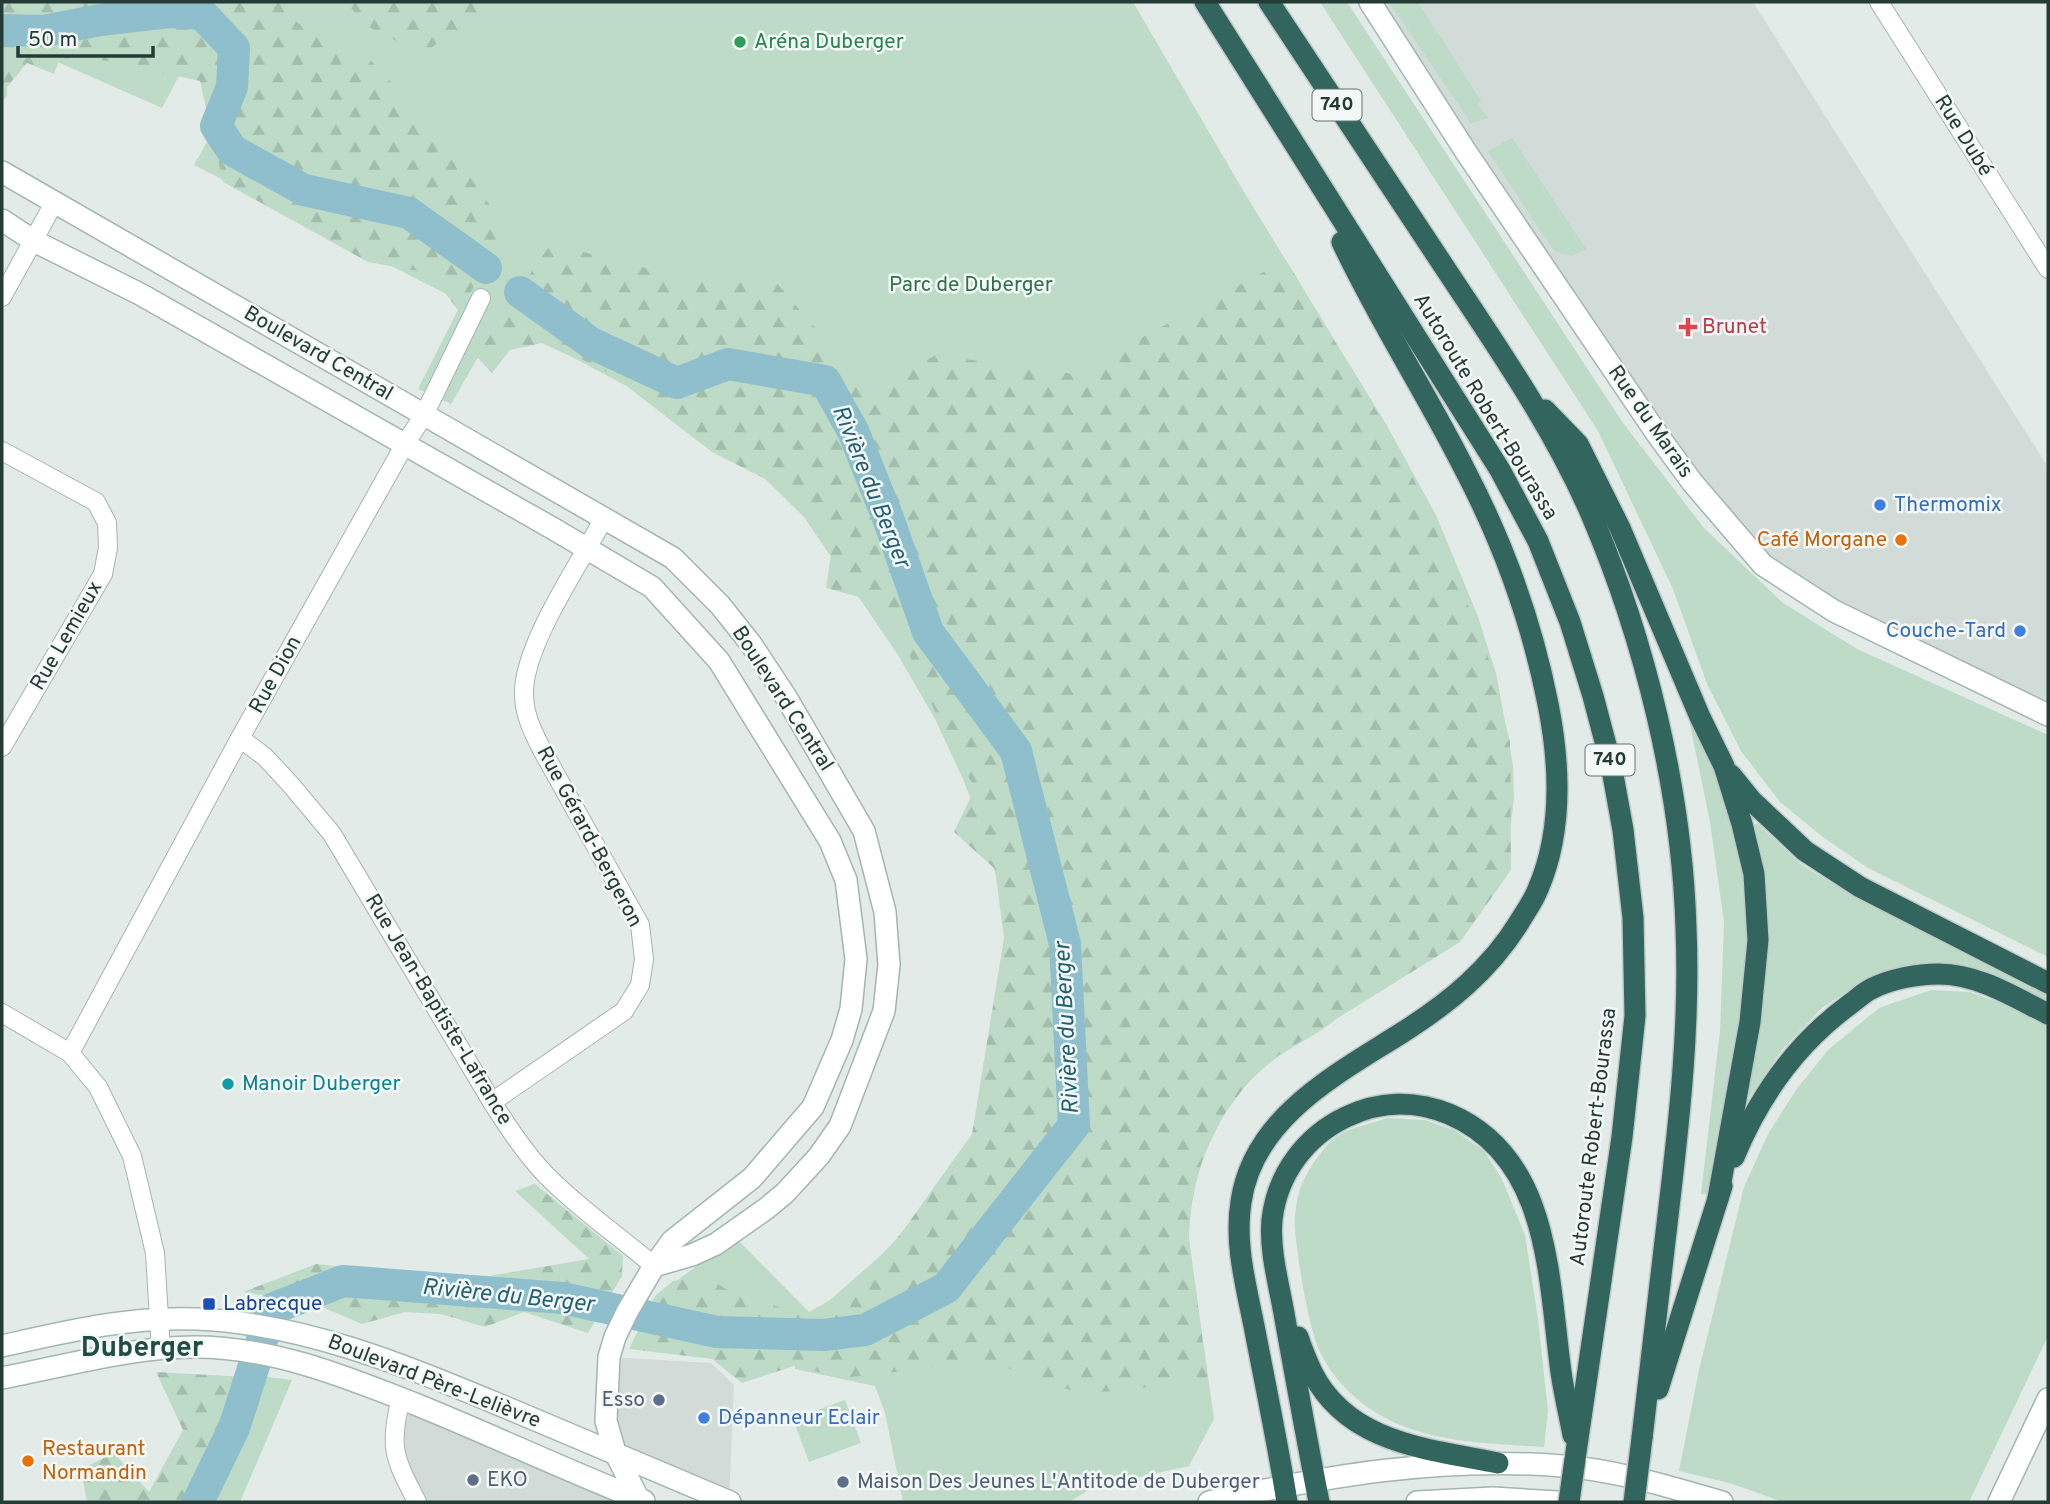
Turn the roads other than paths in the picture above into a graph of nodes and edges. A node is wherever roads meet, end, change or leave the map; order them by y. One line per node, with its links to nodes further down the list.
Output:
1 (1205, 2): 5 (highway, Autoroute Robert-Bourassa / 740)
2 (1269, 2): 13 (highway, Autoroute Robert-Bourassa / 740)
3 (1370, 2): 19 (street, Rue du Marais)
4 (1879, 2): 10 (street, Rue Dubé)
5 (1303, 157): 37 (highway, Autoroute Robert-Bourassa / 740); 42 (highway)
6 (2, 172): 7 (street, Boulevard Central)
7 (54, 203): 9 (street); 14 (street, Boulevard Central)
8 (2, 220): 9 (street, Boulevard Central)
9 (34, 241): 11 (street); 15 (street, Boulevard Central)
10 (2048, 269)
11 (2, 297)
12 (481, 298): 14 (street, Rue Dion)
13 (1528, 392): 22 (highway); 38 (highway, Autoroute Robert-Bourassa / 740)
14 (424, 415): 15 (street, Rue Dion); 17 (street, Boulevard Central)
15 (405, 444): 18 (street, Boulevard Central); 20 (street, Rue Dion)
16 (2, 451): 21 (street, Rue Lemieux)
17 (604, 518): 18 (street, Rue Gérard-Bergeron); 29 (street, Boulevard Central)
18 (588, 549): 27 (street, Rue Gérard-Bergeron); 29 (street, Boulevard Central)
19 (2048, 715)
20 (240, 738): 26 (street, Rue Dion); 27 (street, Rue Jean-Baptiste-Lafrance)
21 (2, 747)
22 (1724, 766): 23 (highway); 28 (highway)
23 (2048, 983)
24 (2, 1013): 26 (street)
25 (2048, 1014): 28 (highway)
26 (70, 1053): 31 (street)
27 (492, 1102): 29 (street, Rue Jean-Baptiste-Lafrance)
28 (1717, 1198): 38 (highway)
29 (654, 1266): 39 (street, Boulevard Central)
30 (1280, 1293): 37 (highway); 40 (highway); 41 (highway)
31 (159, 1319): 32 (street, Boulevard Père-Lelièvre); 33 (street); 39 (street, Boulevard Père-Lelièvre)
32 (2, 1346)
33 (160, 1350): 34 (street, Boulevard Père-Lelièvre); 35 (street, Boulevard Père-Lelièvre)
34 (2, 1378)
35 (401, 1398): 43 (street, Boulevard Père-Lelièvre); 44 (street)
36 (2048, 1399): 53 (street)
37 (1576, 1436): 50 (highway, Autoroute Robert-Bourassa / 740, bridge)
38 (1642, 1438): 51 (highway, Autoroute Robert-Bourassa / 740, bridge)
39 (615, 1452): 43 (street, Boulevard Central); 45 (street, Boulevard Père-Lelièvre)
40 (1498, 1464): 41 (street); 52 (street)
41 (1315, 1480): 42 (street); 47 (highway)
42 (1286, 1494): 46 (street)
43 (642, 1501)
44 (417, 1502)
45 (730, 1502)
46 (1209, 1502)
47 (1319, 1502)
48 (1417, 1502): 49 (street)
49 (1557, 1502)
50 (1569, 1502)
51 (1634, 1502)
52 (1722, 1502)
53 (1999, 1502)

